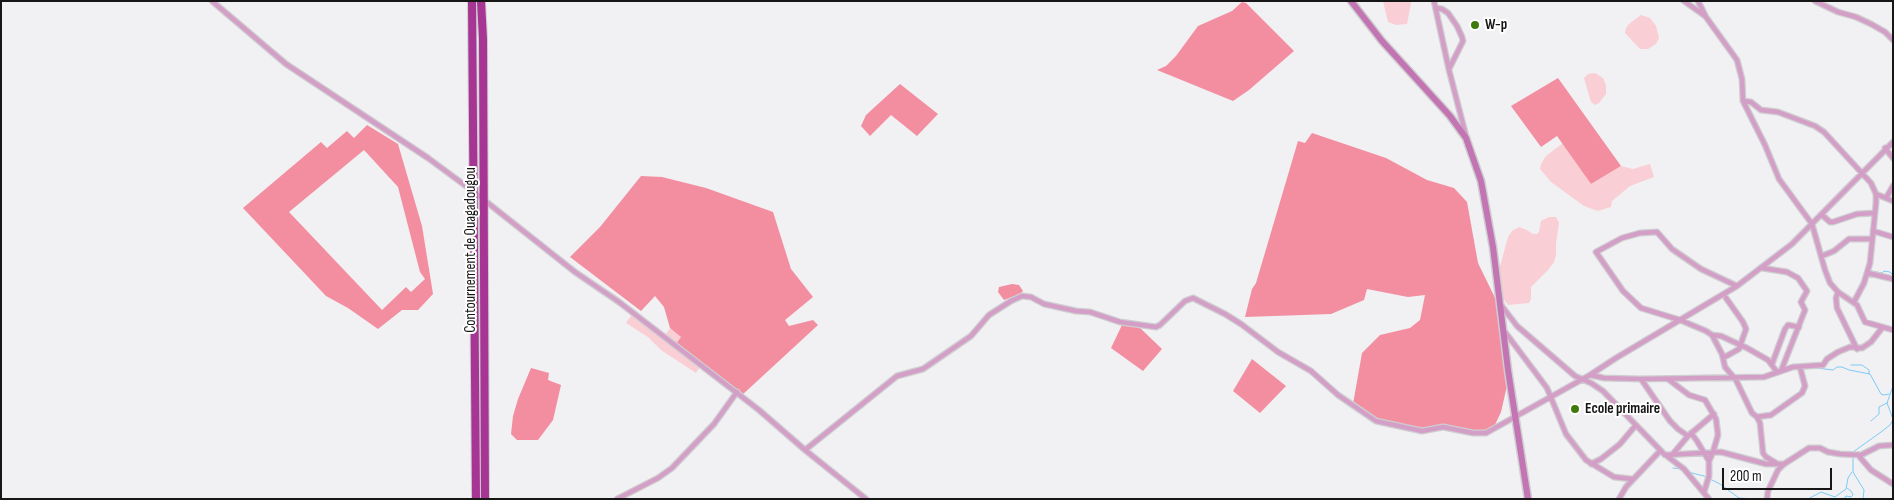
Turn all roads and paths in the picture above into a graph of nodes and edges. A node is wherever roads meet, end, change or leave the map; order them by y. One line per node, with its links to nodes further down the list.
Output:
1 (212, 1): 20 (street)
2 (472, 1): 20 (highway, Contournement de Ouagadougou)
3 (481, 1): 23 (highway, Contournement de Ouagadougou)
4 (1351, 1): 14 (street)
5 (1434, 1): 9 (street)
6 (1684, 1): 10 (street)
7 (1698, 1): 10 (street)
8 (1816, 1): 11 (street)
9 (1436, 8): 12 (street); 12 (street)
10 (1706, 17): 13 (street)
11 (1893, 40)
12 (1449, 70): 14 (street)
13 (1743, 100): 18 (street); 27 (street)
14 (1466, 138): 39 (street)
15 (1893, 142): 16 (street)
16 (1885, 148): 17 (street); 18 (street)
17 (1893, 158)
18 (1862, 172): 21 (street); 26 (street)
19 (1893, 186): 22 (street)
20 (474, 192): 23 (street); 78 (highway, Contournement de Ouagadougou)
21 (1876, 194): 22 (street); 25 (street)
22 (1886, 198): 24 (street)
23 (484, 200): 57 (street); 79 (highway, Contournement de Ouagadougou)
24 (1893, 201)
25 (1875, 213): 26 (street); 28 (street)
26 (1822, 215): 27 (street)
27 (1812, 224): 31 (street); 32 (street)
28 (1873, 231): 29 (street); 30 (street)
29 (1893, 237)
30 (1872, 239): 31 (street); 33 (street)
31 (1822, 256): 36 (street)
32 (1762, 268): 35 (street); 41 (street)
33 (1868, 273): 34 (street); 38 (street)
34 (1893, 279)
35 (1737, 286): 40 (street); 40 (street)
36 (1838, 292): 38 (street); 47 (street)
37 (1726, 298): 46 (street)
38 (1854, 302): 42 (street)
39 (1501, 304): 44 (street); 55 (street)
40 (1680, 320): 45 (street); 52 (street)
41 (1799, 327): 49 (street); 51 (street)
42 (1882, 328): 43 (street); 47 (street)
43 (1893, 330)
44 (1505, 332): 58 (street); 61 (street)
45 (1712, 336): 46 (street); 48 (street)
46 (1741, 345): 48 (street); 49 (street)
47 (1857, 349): 50 (street)
48 (1723, 358): 53 (street)
49 (1772, 364): 51 (street)
50 (1800, 367): 51 (street); 60 (street)
51 (1779, 371): 53 (street)
52 (1590, 375): 55 (street); 56 (street)
53 (1733, 376): 54 (street); 60 (street)
54 (1667, 378): 56 (street); 59 (street)
55 (1582, 379): 58 (street); 62 (street)
56 (1641, 379): 63 (street)
57 (736, 392): 65 (street); 80 (street)
58 (1552, 396): 61 (street); 73 (street)
59 (1714, 414): 63 (street); 68 (street)
60 (1757, 417): 72 (street)
61 (1515, 418): 65 (street); 82 (street)
62 (1636, 425): 66 (street); 73 (street)
63 (1689, 435): 67 (street); 69 (street)
64 (1893, 445): 70 (street)
65 (805, 450): 81 (street)
66 (1660, 451): 69 (street); 75 (street)
67 (1704, 452): 68 (street); 69 (street); 71 (street)
68 (1713, 452): 71 (street); 72 (street)
69 (1669, 455): 77 (street)
70 (1858, 455): 74 (street); 76 (street)
71 (1709, 461): 77 (street)
72 (1776, 463): 74 (street)
73 (1591, 464): 75 (street)
74 (1784, 464): 85 (street)
75 (1632, 479): 83 (street)
76 (1893, 484)
77 (1704, 492): 84 (street)
78 (476, 499)
79 (486, 499)
80 (617, 499)
81 (866, 499)
82 (1528, 499)
83 (1619, 499)
84 (1709, 499)
85 (1767, 499)

